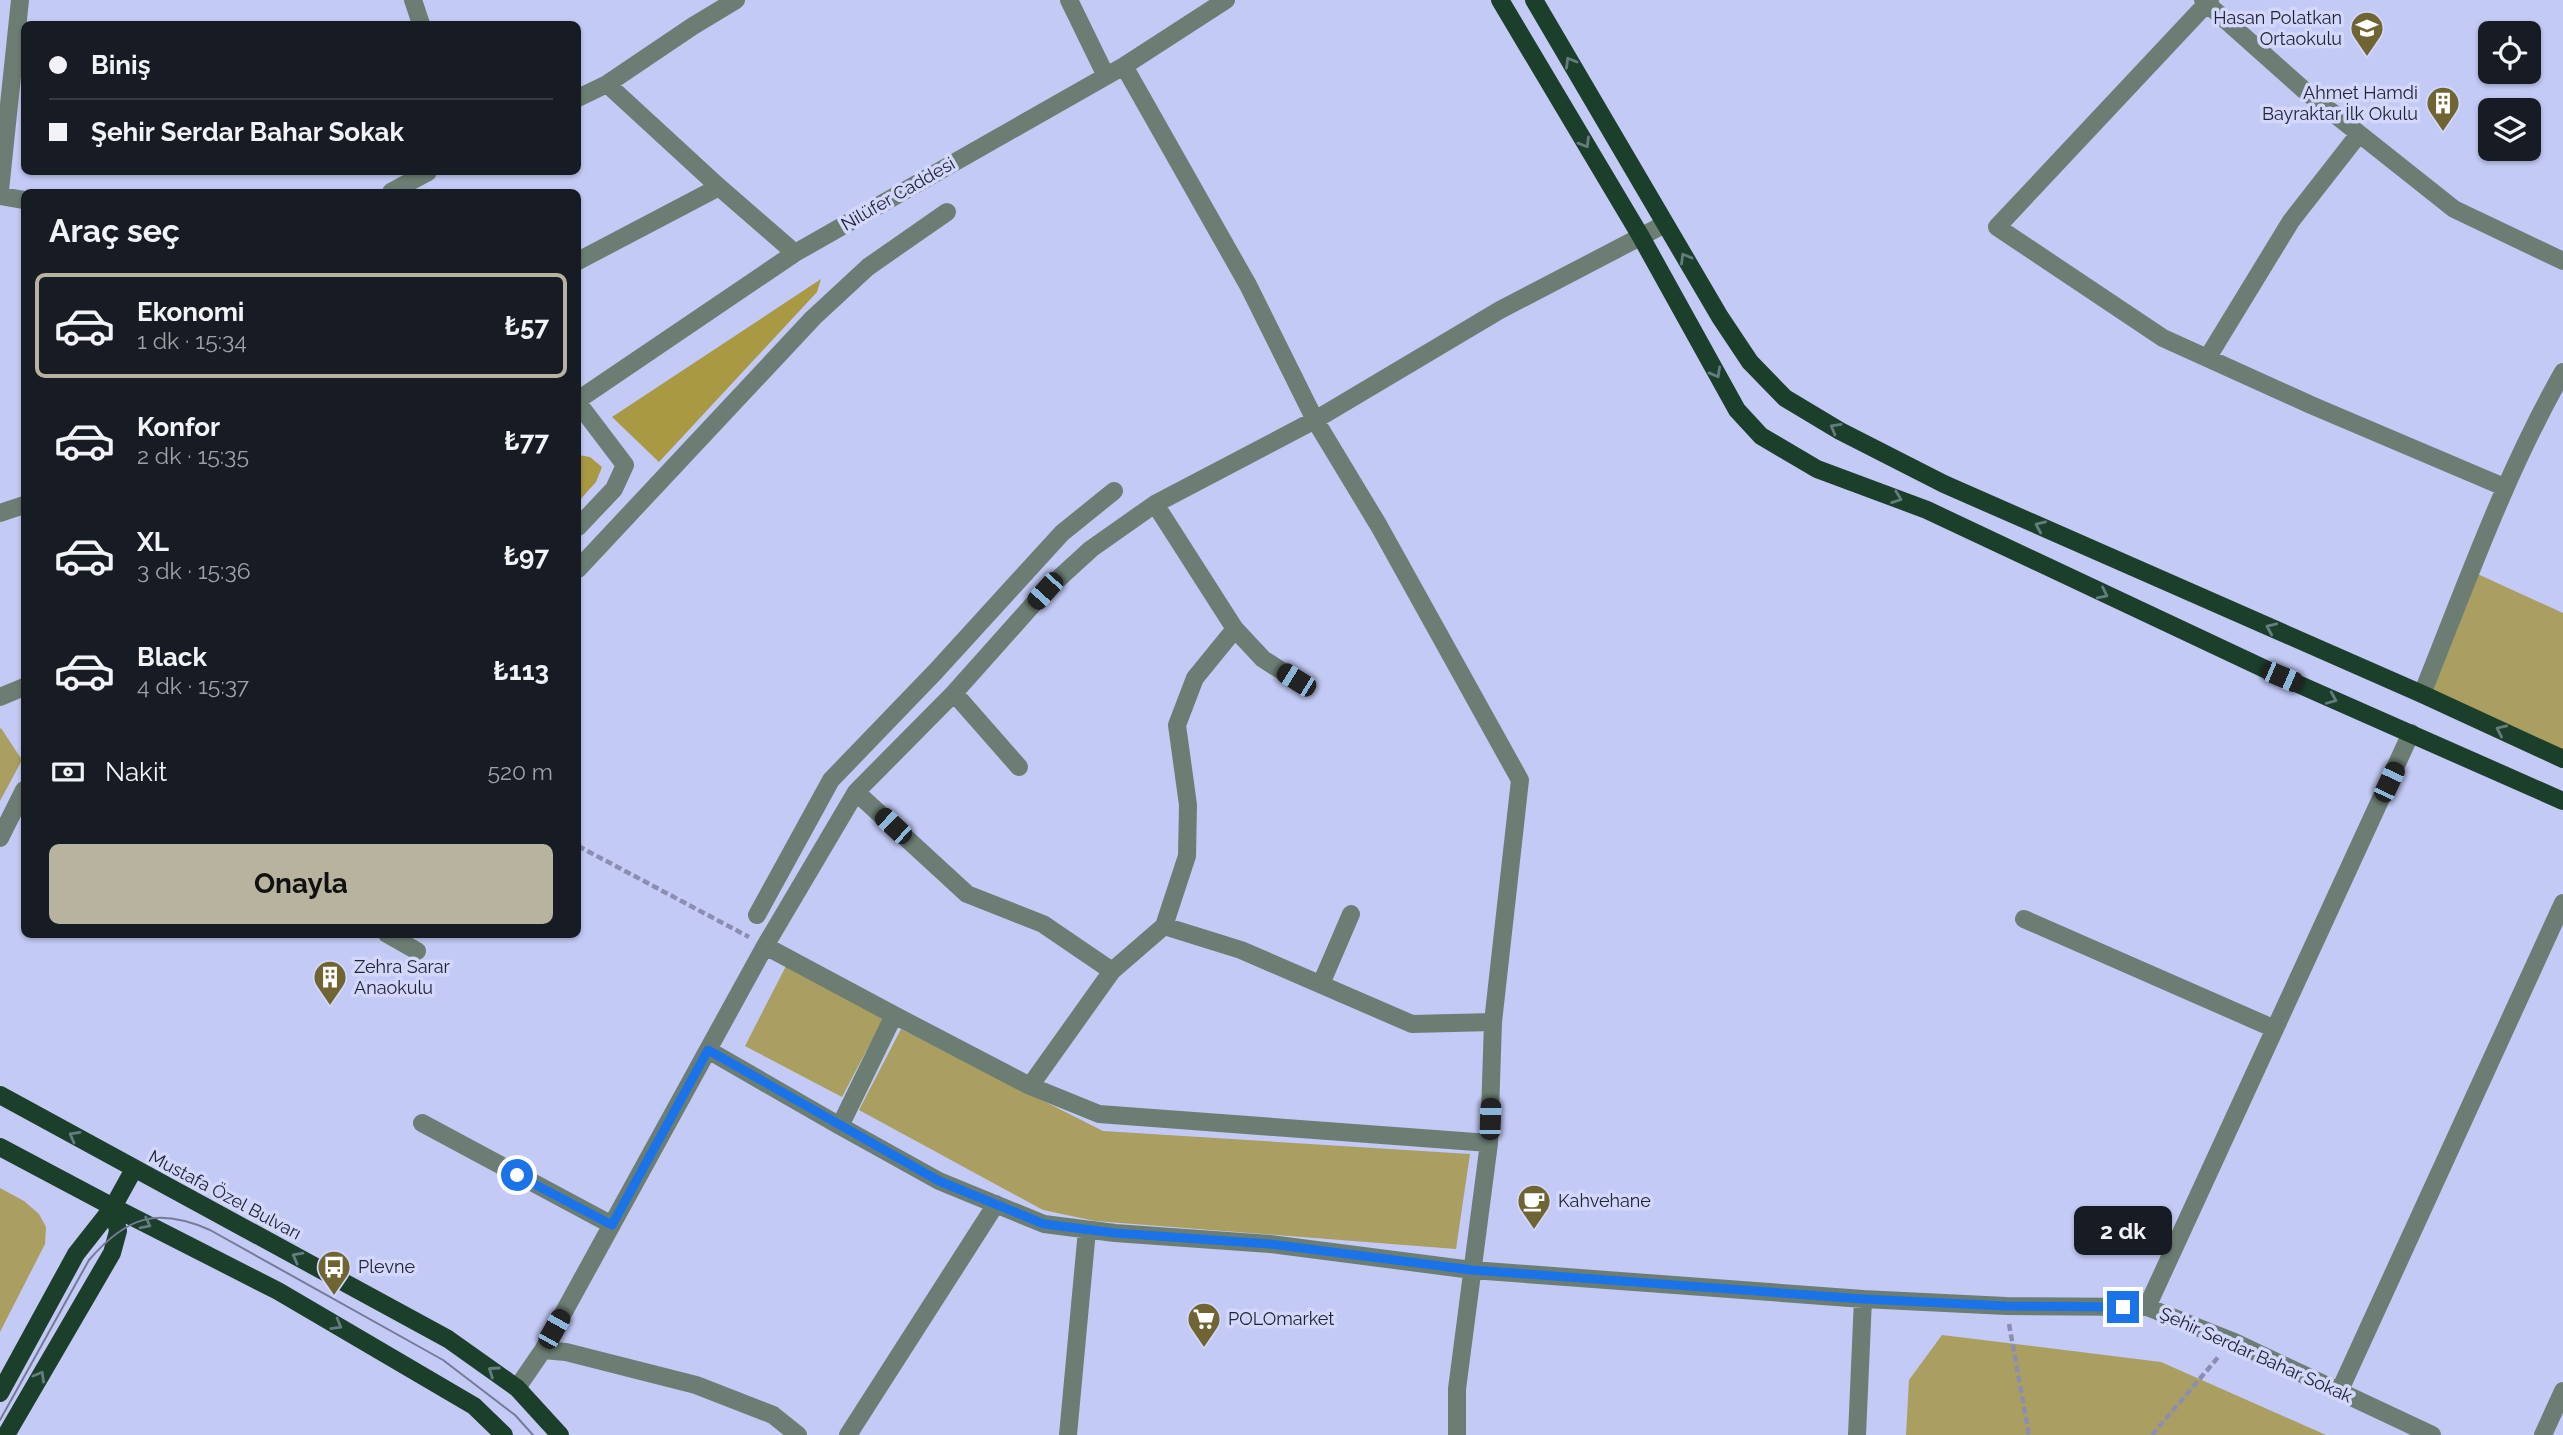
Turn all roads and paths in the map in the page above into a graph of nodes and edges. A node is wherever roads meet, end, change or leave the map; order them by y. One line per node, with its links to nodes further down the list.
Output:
1 (20, 0): 18 (street)
2 (413, 0): 9 (street)
3 (736, 0): 12 (street)
4 (1069, 0): 11 (street)
5 (1226, 0): 10 (street, Nilüfer Caddesi)
6 (1500, 0): 23 (main road, one-way to 23)
7 (1534, 0): 22 (main road, one-way to 7)
8 (2207, 1): 14 (street); 27 (street)
9 (420, 21)
10 (1124, 66): 11 (street, Nilüfer Caddesi); 31 (street)
11 (1105, 76): 24 (street, Nilüfer Caddesi)
12 (607, 84): 13 (street); 16 (street)
13 (581, 97)
14 (2359, 134): 26 (street); 27 (street)
15 (422, 175): 17 (street)
16 (719, 187): 24 (street); 25 (street)
17 (397, 189)
18 (0, 190)
19 (0, 196): 20 (street)
20 (21, 200)
21 (947, 212): 38 (street)
22 (1665, 224): 23 (street); 43 (main road, one-way to 22)
23 (1640, 235): 31 (street); 45 (main road, one-way to 45)
24 (796, 253): 29 (street, Nilüfer Caddesi)
25 (581, 259)
26 (2563, 261)
27 (2208, 357): 32 (street)
28 (2563, 372): 32 (street)
29 (581, 400)
30 (581, 406): 37 (street)
31 (1315, 420): 34 (street); 64 (street)
32 (2504, 487): 43 (street)
33 (1114, 491): 55 (street)
34 (1155, 505): 39 (street); 42 (street)
35 (21, 506): 36 (street)
36 (0, 513)
37 (581, 524)
38 (581, 566)
39 (1235, 629): 40 (street); 57 (street)
40 (1296, 680)
41 (21, 688): 44 (street)
42 (954, 693): 47 (street); 48 (street)
43 (2422, 694): 46 (main road, one-way to 43)
44 (0, 697)
45 (2411, 733): 50 (main road); 65 (street)
46 (2563, 759)
47 (1019, 767)
48 (856, 792): 59 (street); 61 (street)
49 (21, 796): 51 (street)
50 (2563, 802)
51 (0, 838)
52 (581, 848): 59 (path)
53 (2563, 903): 86 (street)
54 (1351, 914): 62 (street)
55 (757, 915)
56 (2024, 919): 65 (street)
57 (1164, 926): 61 (street); 62 (street)
58 (394, 938): 60 (street)
59 (765, 946): 63 (street); 66 (street)
60 (417, 951)
61 (1112, 971): 67 (street)
62 (1321, 984): 64 (street)
63 (894, 1015): 67 (street); 70 (street)
64 (1493, 1022): 71 (street)
65 (2275, 1029): 81 (street)
66 (708, 1050): 70 (street, Şehir Serdar Bahar Sokak); 76 (street)
67 (1030, 1086): 71 (street)
68 (0, 1095): 73 (main road, Mustafa Özel Bulvarı, one-way to 68)
69 (422, 1123): 76 (street)
70 (840, 1126): 74 (street, Şehir Serdar Bahar Sokak)
71 (1489, 1143): 78 (street)
72 (0, 1147): 75 (main road)
73 (134, 1169): 75 (main road); 84 (main road, Mustafa Özel Bulvarı, one-way to 73)
74 (996, 1204): 77 (street, Şehir Serdar Bahar Sokak); 92 (street)
75 (113, 1207): 87 (main road); 88 (main road, one-way to 75); 89 (main road, one-way to 89)
76 (612, 1225): 83 (street)
77 (1087, 1230): 78 (street, Şehir Serdar Bahar Sokak); 93 (street)
78 (1472, 1270): 79 (street, Şehir Serdar Bahar Sokak); 94 (street)
79 (1863, 1299): 80 (street, Şehir Serdar Bahar Sokak); 95 (street)
80 (2006, 1306): 81 (street, Şehir Serdar Bahar Sokak); 96 (path)
81 (2147, 1307): 82 (street, Şehir Serdar Bahar Sokak)
82 (2232, 1341): 86 (street, Şehir Serdar Bahar Sokak); 97 (path)
83 (543, 1350): 84 (street); 91 (street)
84 (517, 1388): 90 (main road, Mustafa Özel Bulvarı)
85 (2563, 1391): 99 (street)
86 (2339, 1392): 98 (street, Şehir Serdar Bahar Sokak)
87 (0, 1393)
88 (6, 1435)
89 (504, 1435)
90 (559, 1435)
91 (798, 1435)
92 (848, 1435)
93 (1068, 1435)
94 (1457, 1435)
95 (1857, 1435)
96 (2029, 1435)
97 (2152, 1435)
98 (2432, 1435)
99 (2543, 1435)

